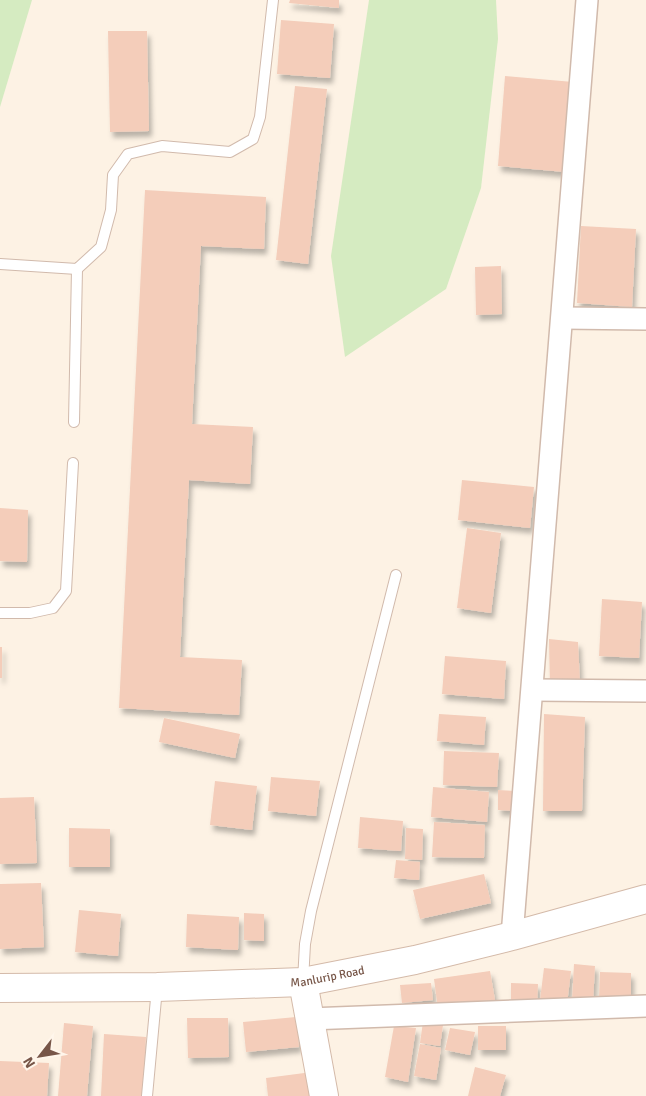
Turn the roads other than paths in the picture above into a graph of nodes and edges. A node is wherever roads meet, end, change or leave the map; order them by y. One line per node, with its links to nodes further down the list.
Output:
1 (273, 0): 4 (lane)
2 (587, 0): 5 (street)
3 (0, 264): 4 (lane)
4 (76, 270): 7 (lane)
5 (563, 318): 6 (street); 11 (street)
6 (646, 319)
7 (74, 422)
8 (73, 463): 10 (lane)
9 (396, 576): 15 (lane)
10 (0, 613)
11 (533, 690): 12 (street); 14 (street)
12 (646, 691)
13 (646, 899): 14 (main road, Manlurip Road)
14 (512, 936): 15 (main road, Manlurip Road)
15 (303, 982): 17 (main road, Manlurip Road); 19 (main road)
16 (0, 988): 17 (main road, Manlurip Road)
17 (157, 988): 20 (lane)
18 (646, 1006): 19 (street)
19 (309, 1019): 21 (main road)
20 (147, 1096)
21 (324, 1096)

